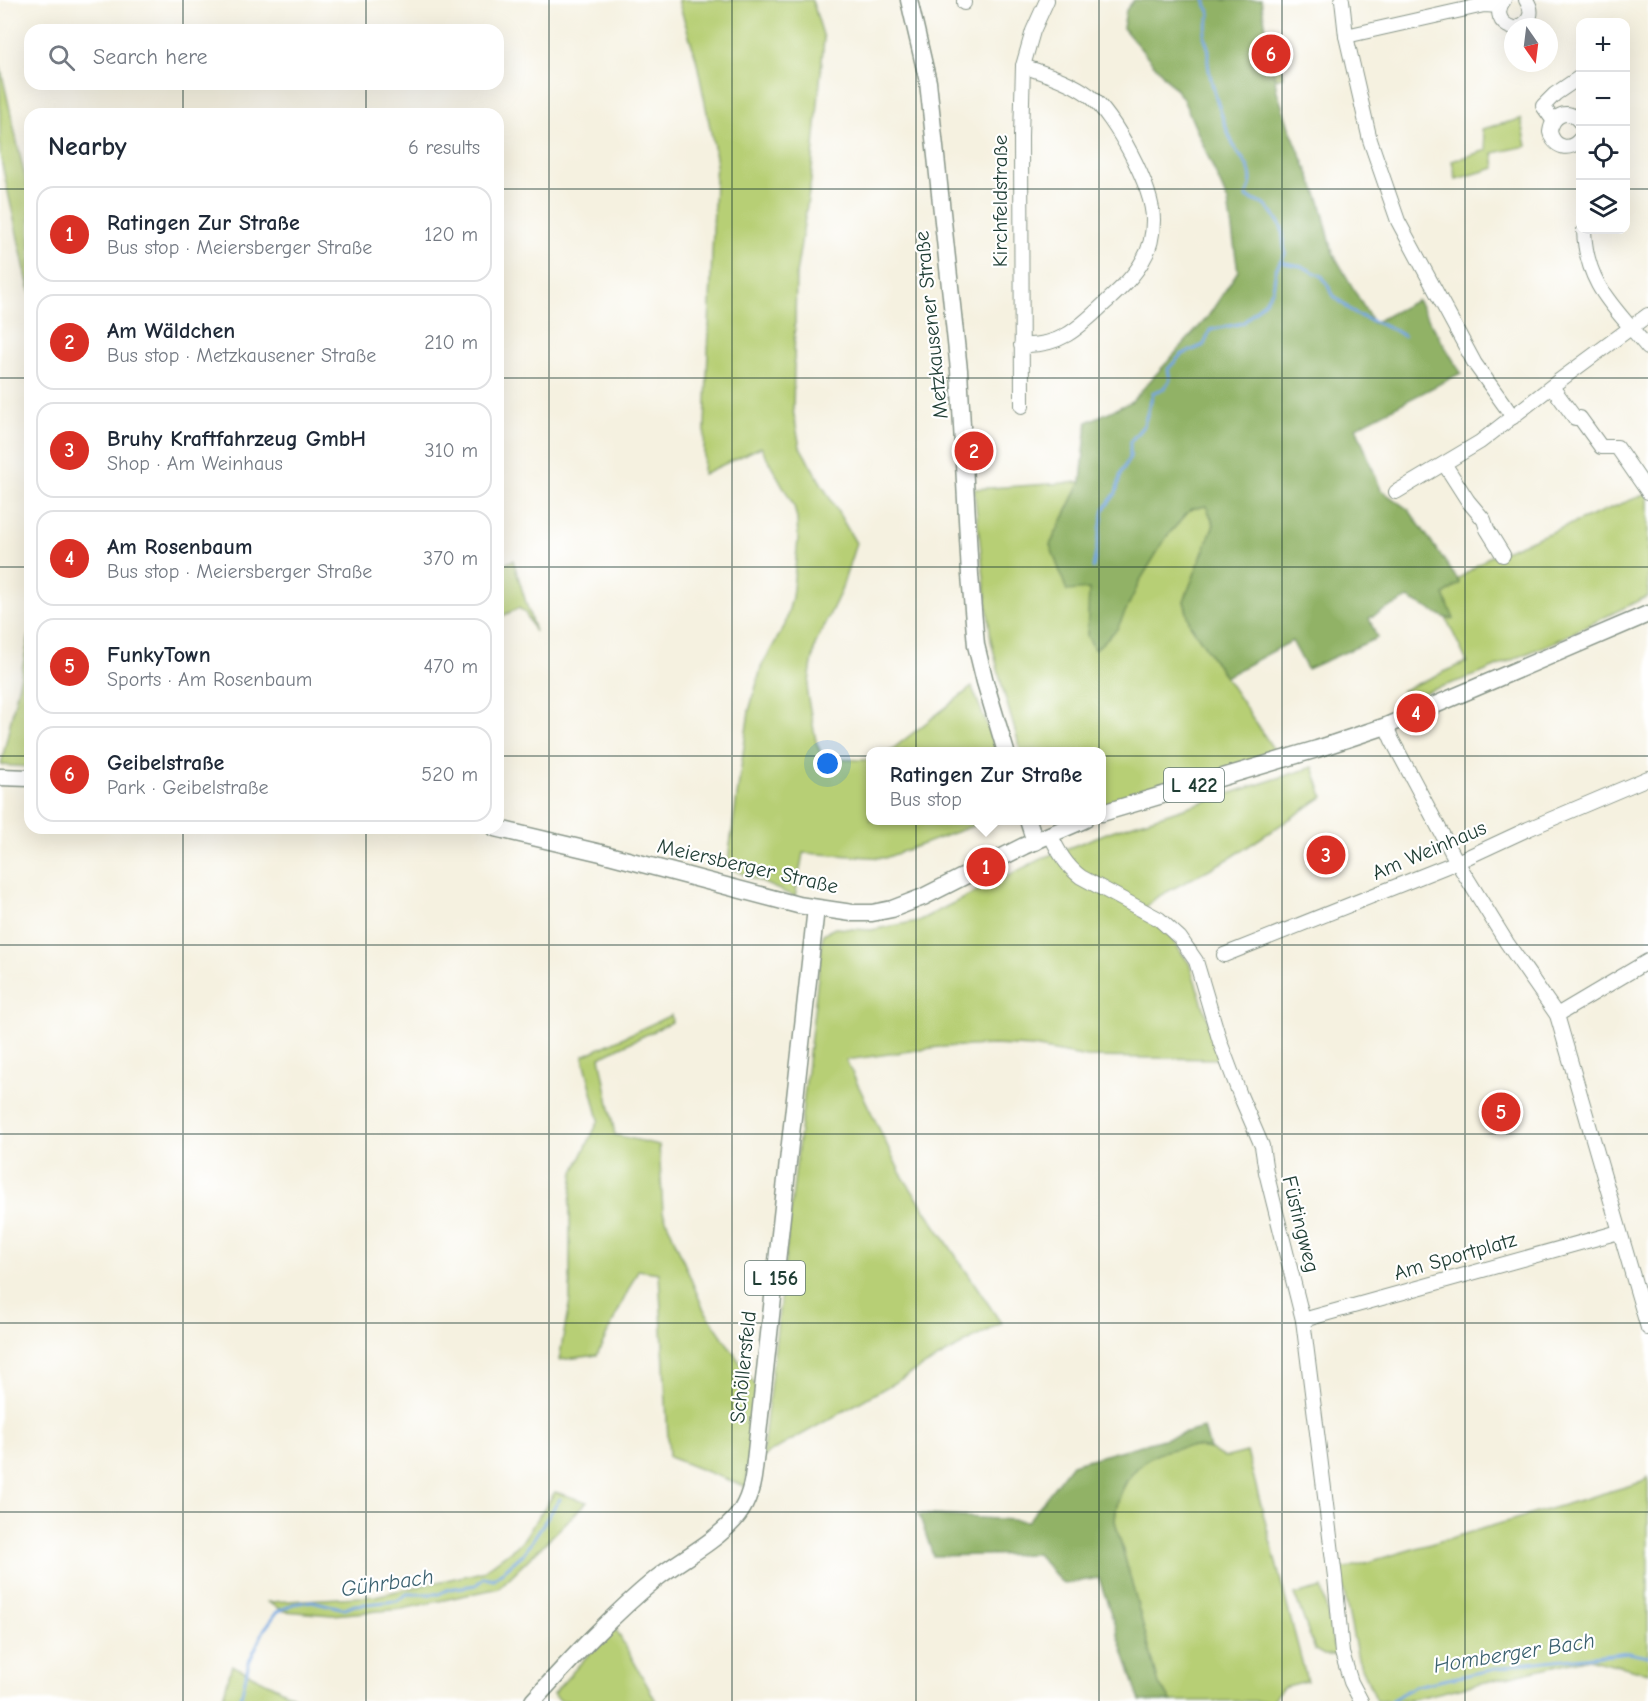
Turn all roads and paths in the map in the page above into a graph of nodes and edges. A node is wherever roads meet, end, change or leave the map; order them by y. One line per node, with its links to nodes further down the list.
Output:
1 (909, 0): 28 (main road, Metzkausener Straße)
2 (1047, 0): 9 (street, Kirchfeldstraße)
3 (1342, 0): 8 (street)
4 (1526, 0): 6 (street)
5 (1502, 3): 7 (street); 8 (street)
6 (1530, 18)
7 (1504, 22)
8 (1346, 36): 21 (street)
9 (1023, 66): 17 (street, Kirchfeldstraße); 17 (street)
10 (1576, 79): 12 (street)
11 (1576, 118): 12 (street)
12 (1553, 120): 13 (street)
13 (1576, 147)
14 (1584, 234): 16 (street)
15 (1648, 315): 16 (street)
16 (1631, 328): 18 (street); 19 (street)
17 (1021, 345): 20 (street, Kirchfeldstraße)
18 (1648, 348)
19 (1552, 387): 21 (street); 24 (street)
20 (1022, 406)
21 (1513, 417): 22 (street)
22 (1445, 465): 23 (street); 25 (street)
23 (1396, 492)
24 (1648, 492)
25 (1503, 555)
26 (1648, 614): 27 (main road, L 422)
27 (1386, 726): 32 (main road, L 422); 37 (street)
28 (1004, 747)
29 (0, 777): 30 (main road)
30 (24, 778)
31 (1648, 778): 37 (street, Am Weinhaus)
32 (1106, 812)
33 (1032, 825): 36 (main road)
34 (1072, 825): 36 (main road, Meiersberger Straße)
35 (504, 830): 38 (main road, Meiersberger Straße)
36 (1042, 838): 38 (main road, Meiersberger Straße); 43 (street, Füstingweg)
37 (1457, 862): 39 (street, Am Weinhaus); 41 (street)
38 (816, 908): 45 (main road, Schöllersfeld / L 156)
39 (1224, 955)
40 (1648, 961): 41 (street)
41 (1557, 1016): 42 (street)
42 (1619, 1232): 43 (street, Am Sportplatz); 44 (street)
43 (1303, 1320): 46 (street, Füstingweg)
44 (1648, 1328)
45 (533, 1701)
46 (1361, 1701)

